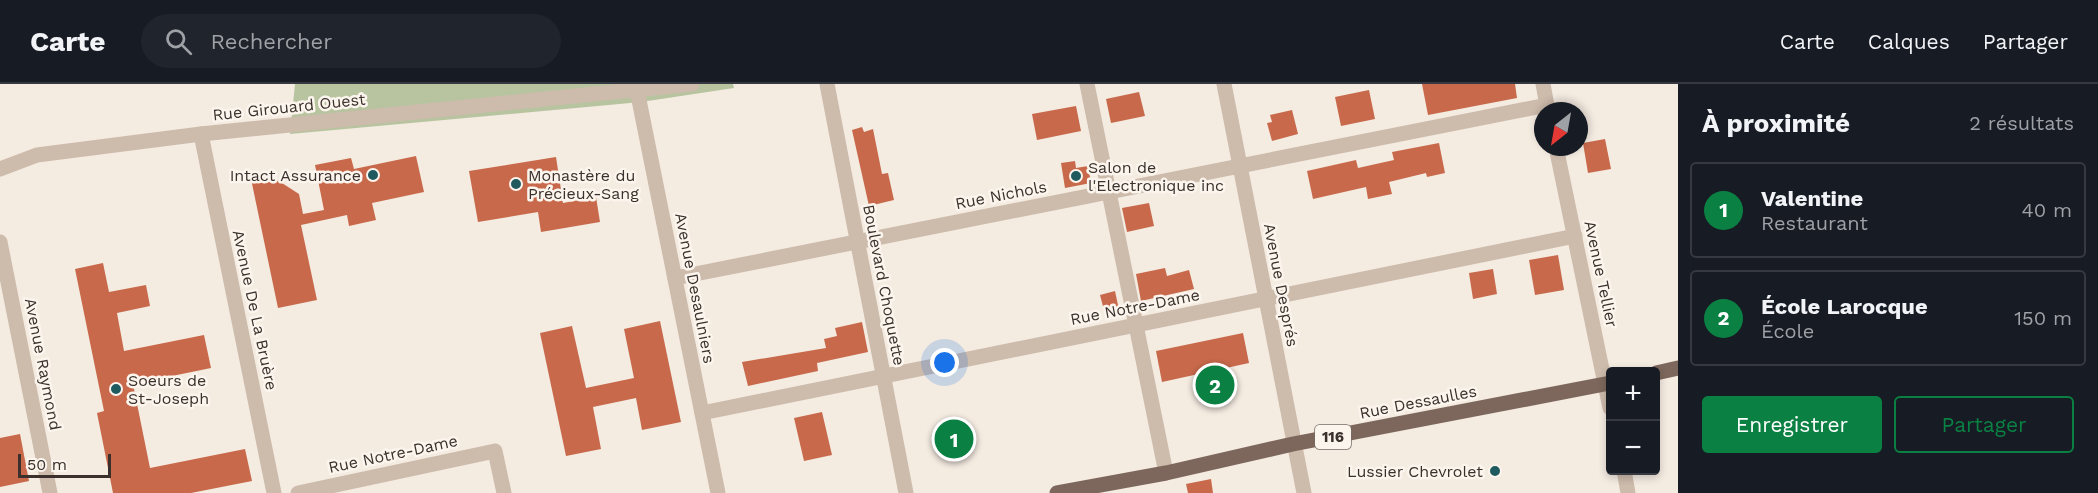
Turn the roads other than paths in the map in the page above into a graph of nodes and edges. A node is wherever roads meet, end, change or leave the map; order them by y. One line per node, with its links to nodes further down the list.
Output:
1 (692, 84): 6 (street, Rue Girouard Ouest)
2 (827, 84): 16 (street, Boulevard Choquette)
3 (1087, 84): 13 (street)
4 (1224, 84): 11 (street, Avenue Després)
5 (1543, 84): 7 (street)
6 (637, 90): 9 (street, Rue Girouard Ouest); 17 (street, Avenue Desaulniers)
7 (1547, 102)
8 (1534, 111): 11 (street, Rue Nichols)
9 (201, 134): 12 (street, Rue Girouard Ouest); 30 (street, Avenue De La Bruère)
10 (1558, 156): 14 (street, Avenue Tellier)
11 (1240, 166): 13 (street, Rue Nichols); 18 (street, Avenue Després)
12 (0, 169)
13 (1109, 192): 16 (street, Rue Nichols); 19 (street)
14 (1575, 236): 18 (street, Rue Notre-Dame); 22 (street, Avenue Tellier)
15 (0, 242): 29 (street, Avenue Raymond)
16 (857, 242): 17 (street, Rue Nichols); 23 (street, Boulevard Choquette)
17 (675, 279): 25 (street, Avenue Desaulniers)
18 (1266, 298): 19 (street, Rue Notre-Dame); 26 (street, Avenue Després)
19 (1136, 325): 23 (street, Rue Notre-Dame); 27 (street)
20 (1678, 368): 21 (main road)
21 (1660, 372)
22 (1606, 374)
23 (883, 376): 25 (street, Rue Notre-Dame); 34 (street, Boulevard Choquette)
24 (1606, 383): 26 (main road, Rue Dessaulles / 116)
25 (702, 413): 33 (street, Avenue Desaulniers)
26 (1293, 444): 27 (main road, Rue Dessaulles / 116); 36 (street, Avenue Després)
27 (1166, 473): 35 (main road, Rue Dessaulles / 116)
28 (1625, 475): 37 (street)
29 (50, 493)
30 (274, 493)
31 (298, 493): 32 (street, Rue Notre-Dame)
32 (504, 493)
33 (718, 493)
34 (906, 493)
35 (1057, 493)
36 (1304, 493)
37 (1628, 493)

